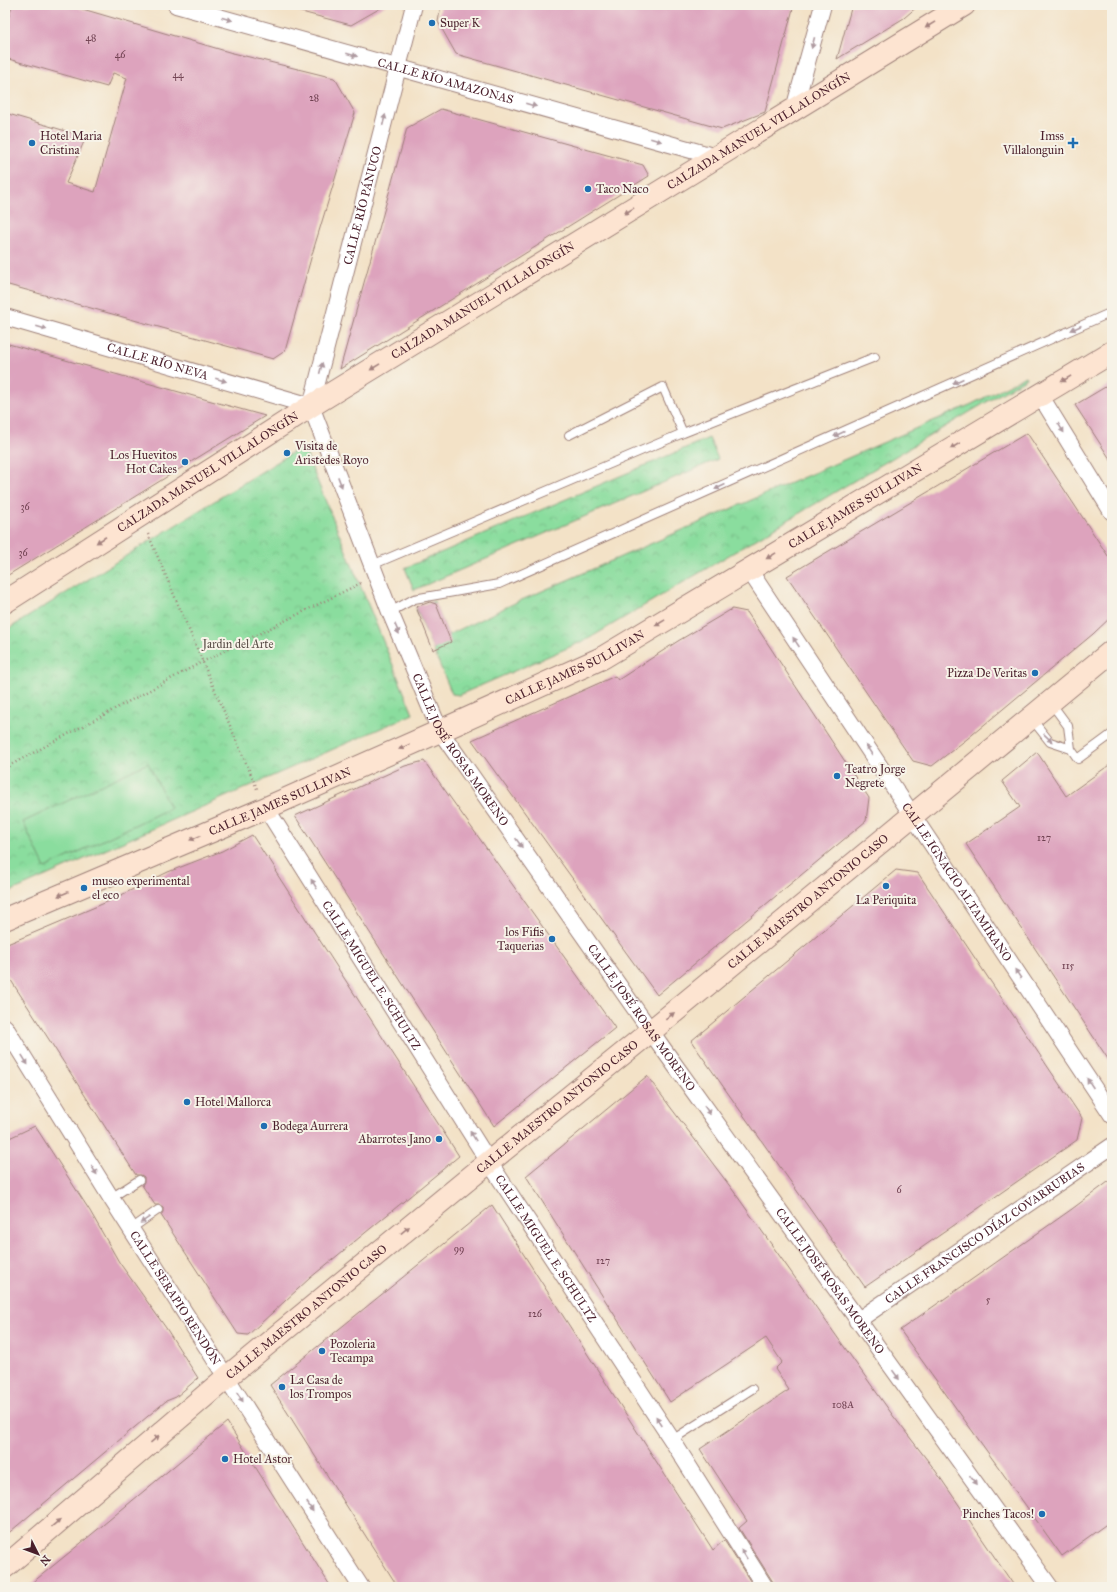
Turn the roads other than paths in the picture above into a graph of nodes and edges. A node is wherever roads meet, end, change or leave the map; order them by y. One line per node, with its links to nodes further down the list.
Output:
1 (176, 5): 5 (street, CALLE RÍO AMAZONAS, one-way to 5)
2 (414, 5): 5 (street, CALLE RÍO PÁNUCO)
3 (823, 5): 6 (street, one-way to 6)
4 (964, 5): 6 (main road, CALZADA MANUEL VILLALONGÍN, one-way to 6)
5 (398, 68): 7 (street, CALLE RÍO AMAZONAS, one-way to 7); 13 (street, CALLE RÍO PÁNUCO, one-way to 5)
6 (794, 109): 7 (main road, CALZADA MANUEL VILLALONGÍN)
7 (716, 157): 13 (main road, CALZADA MANUEL VILLALONGÍN, one-way to 13)
8 (1112, 312): 20 (lane, one-way to 20)
9 (5, 318): 13 (street, CALLE RÍO NEVA, one-way to 13)
10 (1112, 352): 12 (main road, CALLE JAMES SULLIVAN, one-way to 12)
11 (875, 357): 14 (lane)
12 (1040, 395): 16 (street, one-way to 16); 18 (main road, CALLE JAMES SULLIVAN, one-way to 18)
13 (311, 406): 17 (street, CALLE JOSÉ ROSAS MORENO, one-way to 17); 19 (main road, CALZADA MANUEL VILLALONGÍN, one-way to 19)
14 (683, 433): 15 (lane); 17 (lane)
15 (569, 435)
16 (1112, 512)
17 (374, 570): 20 (street, CALLE JOSÉ ROSAS MORENO)
18 (749, 570): 24 (main road, CALLE JAMES SULLIVAN, one-way to 24); 28 (street, CALLE IGNACIO ALTAMIRANO, one-way to 18)
19 (5, 602)
20 (390, 612): 24 (street, CALLE JOSÉ ROSAS MORENO, one-way to 24)
21 (1112, 651): 22 (main road, CALLE MAESTRO ANTONIO CASO)
22 (1050, 703): 23 (main road, CALLE MAESTRO ANTONIO CASO); 26 (lane)
23 (1031, 718): 26 (lane, one-way to 26); 28 (main road, CALLE MAESTRO ANTONIO CASO)
24 (440, 731): 27 (main road, CALLE JAMES SULLIVAN, one-way to 27); 31 (street, CALLE JOSÉ ROSAS MORENO, one-way to 31)
25 (1112, 734): 26 (lane)
26 (1071, 749)
27 (266, 808): 29 (main road, CALLE JAMES SULLIVAN, one-way to 29); 34 (street, CALLE MIGUEL E. SCHULTZ, one-way to 27)
28 (913, 816): 31 (main road, CALLE MAESTRO ANTONIO CASO, one-way to 28); 32 (street, CALLE IGNACIO ALTAMIRANO, one-way to 28)
29 (5, 919)
30 (5, 1026): 36 (street, CALLE SERAPIO RENDÓN, one-way to 36)
31 (651, 1031): 34 (main road, CALLE MAESTRO ANTONIO CASO); 39 (street, CALLE JOSÉ ROSAS MORENO, one-way to 39)
32 (1112, 1115)
33 (1112, 1146): 39 (street, CALLE FRANCISCO DÍAZ COVARRUBIAS)
34 (489, 1162): 40 (main road, CALLE MAESTRO ANTONIO CASO, one-way to 34); 42 (street, CALLE MIGUEL E. SCHULTZ, one-way to 34)
35 (139, 1180): 36 (lane)
36 (111, 1198): 38 (street, CALLE SERAPIO RENDÓN)
37 (158, 1210): 38 (lane, one-way to 38)
38 (131, 1229): 40 (street, CALLE SERAPIO RENDÓN)
39 (857, 1321): 46 (street, CALLE JOSÉ ROSAS MORENO, one-way to 46)
40 (227, 1377): 43 (main road, CALLE MAESTRO ANTONIO CASO, one-way to 40); 44 (street, CALLE SERAPIO RENDÓN, one-way to 44)
41 (752, 1389): 42 (lane)
42 (672, 1440): 45 (street, CALLE MIGUEL E. SCHULTZ, one-way to 42)
43 (5, 1567)
44 (361, 1587)
45 (765, 1587)
46 (1050, 1587)

